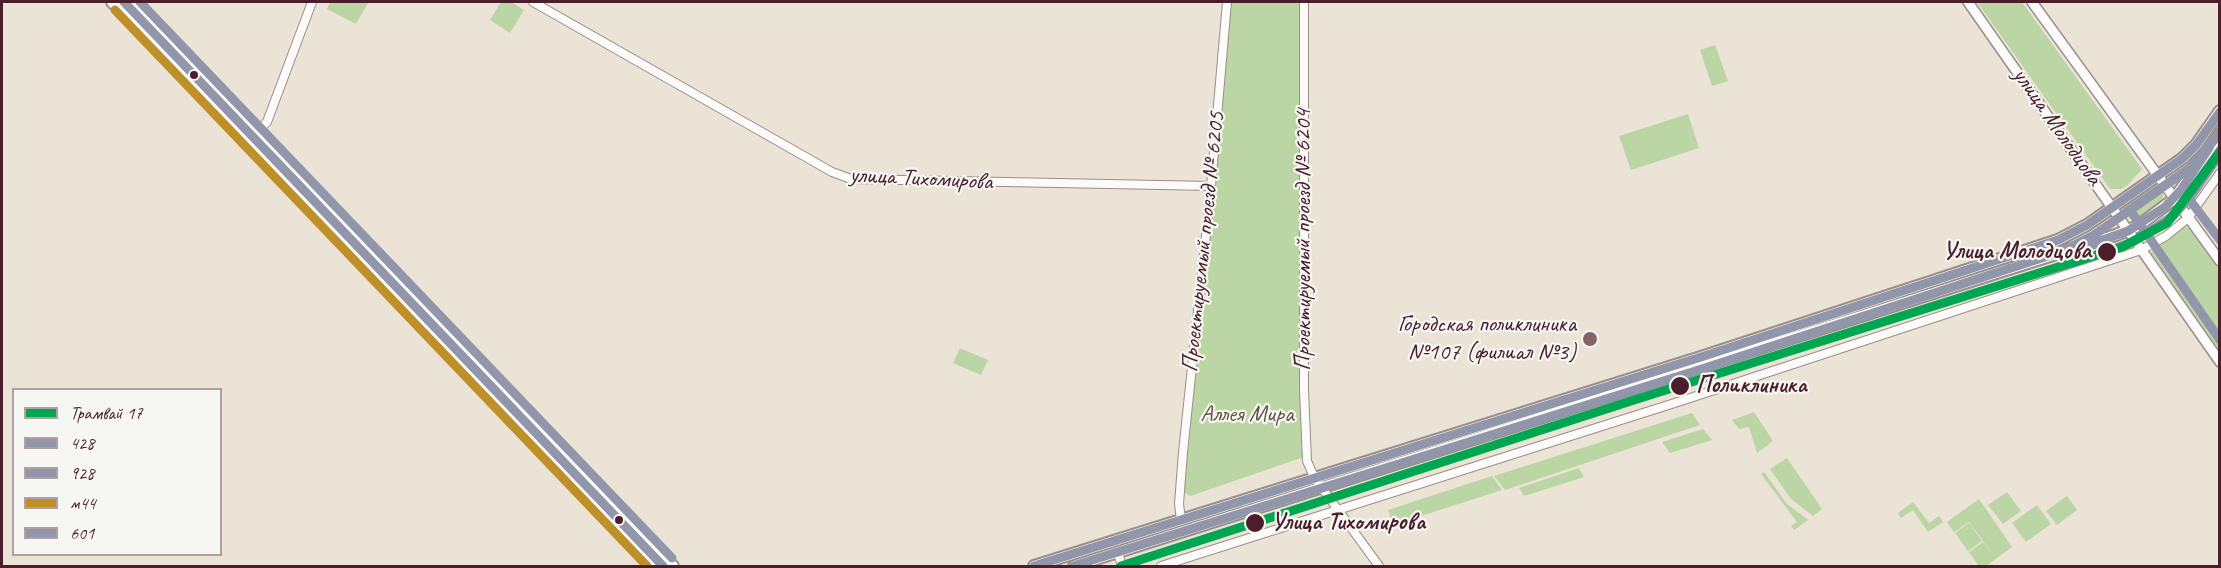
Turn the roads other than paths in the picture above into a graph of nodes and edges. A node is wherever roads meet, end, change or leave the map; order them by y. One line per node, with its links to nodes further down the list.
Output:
1 (112, 2): 12 (main road)
2 (134, 2): 10 (main road)
3 (312, 2): 10 (street)
4 (533, 2): 15 (street, улица Тихомирова)
5 (1227, 2): 15 (street, Проектируемый проезд № 6205)
6 (1304, 2): 29 (street, Проектируемый проезд № 6204)
7 (1968, 2): 17 (street, улица Молодцова)
8 (2032, 2): 14 (street)
9 (2220, 111): 14 (main road)
10 (257, 131): 12 (street); 22 (main road)
11 (2220, 134): 16 (main road)
12 (246, 142): 23 (main road)
13 (2220, 173): 18 (street)
14 (2156, 175): 16 (street); 17 (main road)
15 (1210, 186): 32 (street, Проектируемый проезд № 6205)
16 (2174, 199): 18 (street); 19 (main road)
17 (2112, 207): 19 (street, улица Молодцова); 29 (main road)
18 (2188, 218): 20 (street); 21 (street)
19 (2128, 231): 20 (street, улица Молодцова); 30 (main road)
20 (2141, 250): 25 (street, улица Молодцова); 31 (street)
21 (2220, 261)
22 (418, 298): 23 (street); 24 (main road)
23 (407, 309): 26 (main road)
24 (451, 333): 26 (street); 35 (main road)
25 (2206, 343): 27 (street, улица Молодцова); 28 (street, улица Молодцова)
26 (440, 344): 34 (main road)
27 (2220, 350)
28 (2220, 362)
29 (1314, 477): 30 (street); 32 (main road)
30 (1323, 488): 31 (street); 33 (main road)
31 (1338, 511): 39 (street); 40 (street)
32 (1181, 519): 36 (main road)
33 (1118, 553): 37 (main road); 38 (street)
34 (651, 567)
35 (673, 567)
36 (1034, 567)
37 (1074, 567)
38 (1122, 567)
39 (1161, 567)
40 (1379, 567)

